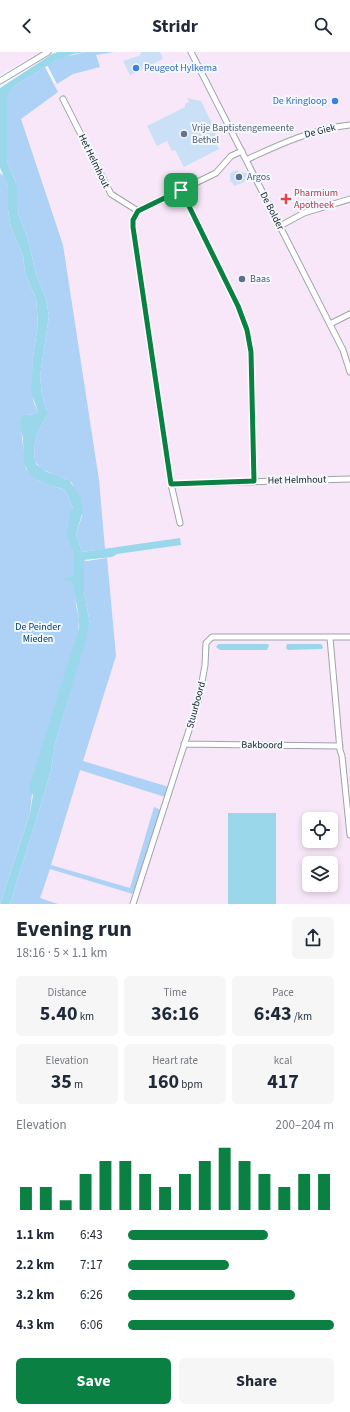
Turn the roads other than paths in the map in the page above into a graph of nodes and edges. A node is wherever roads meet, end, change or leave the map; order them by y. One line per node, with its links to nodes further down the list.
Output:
1 (48, 52): 3 (street)
2 (191, 52): 6 (street, De Bolder)
3 (0, 81)
4 (63, 99): 10 (street, Het Helmhout)
5 (350, 125): 7 (street, De Giek)
6 (242, 151): 7 (street, De Bolder); 8 (street)
7 (246, 160): 11 (street, De Bolder)
8 (181, 190): 10 (street); 16 (street)
9 (350, 199): 11 (street)
10 (138, 211): 17 (street)
11 (280, 226): 13 (street, De Bolder)
12 (350, 314): 13 (street)
13 (330, 324): 14 (street, De Bolder)
14 (350, 372)
15 (350, 479): 16 (street, Het Helmhout)
16 (254, 481): 17 (street, Het Helmhout)
17 (171, 484): 18 (street)
18 (180, 523)
19 (350, 637): 20 (street, Stuurboord)
20 (330, 638): 21 (street, Stuurboord); 22 (street)
21 (184, 744): 22 (street, Bakboord); 24 (street, Stuurboord)
22 (340, 746): 23 (street)
23 (350, 836)
24 (133, 904)

